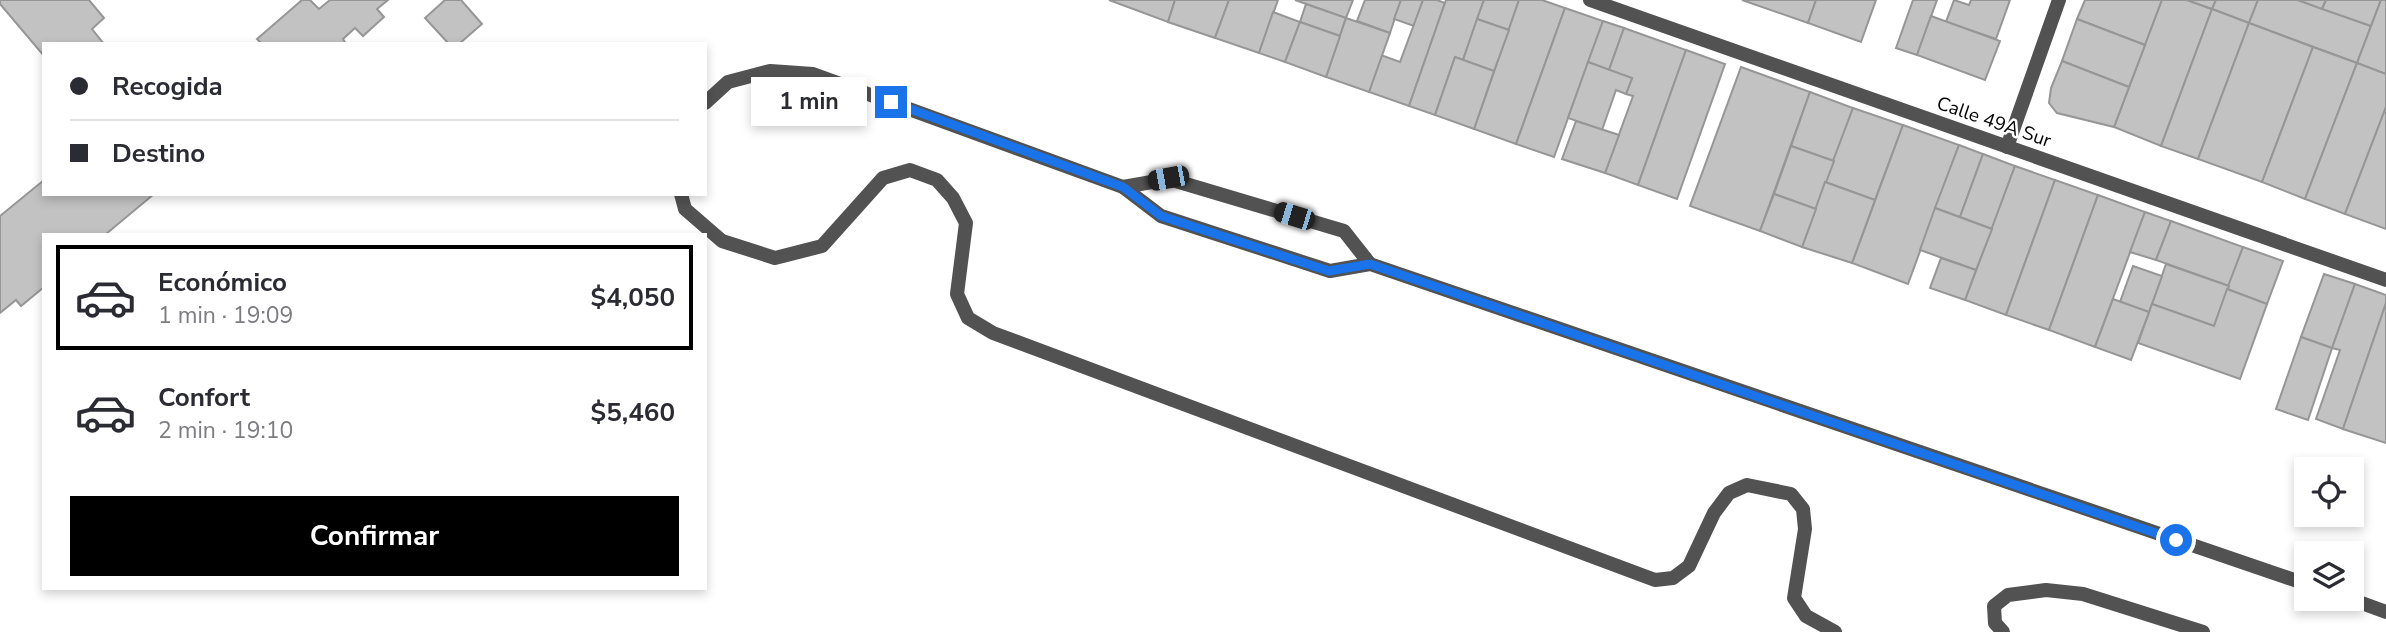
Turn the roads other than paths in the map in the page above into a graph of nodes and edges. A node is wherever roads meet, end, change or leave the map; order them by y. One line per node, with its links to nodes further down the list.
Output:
1 (1590, 0): 4 (street, Calle 49A Sur)
2 (2059, 0): 4 (street)
3 (707, 101): 5 (street)
4 (2007, 147): 8 (street, Calle 49A Sur)
5 (1123, 187): 7 (street); 7 (street)
6 (682, 196): 12 (street)
7 (1370, 264): 9 (street)
8 (2386, 280)
9 (2294, 580)
10 (2364, 604): 11 (street)
11 (2386, 612)
12 (1835, 632)
13 (2003, 632): 14 (street)
14 (2203, 632)

